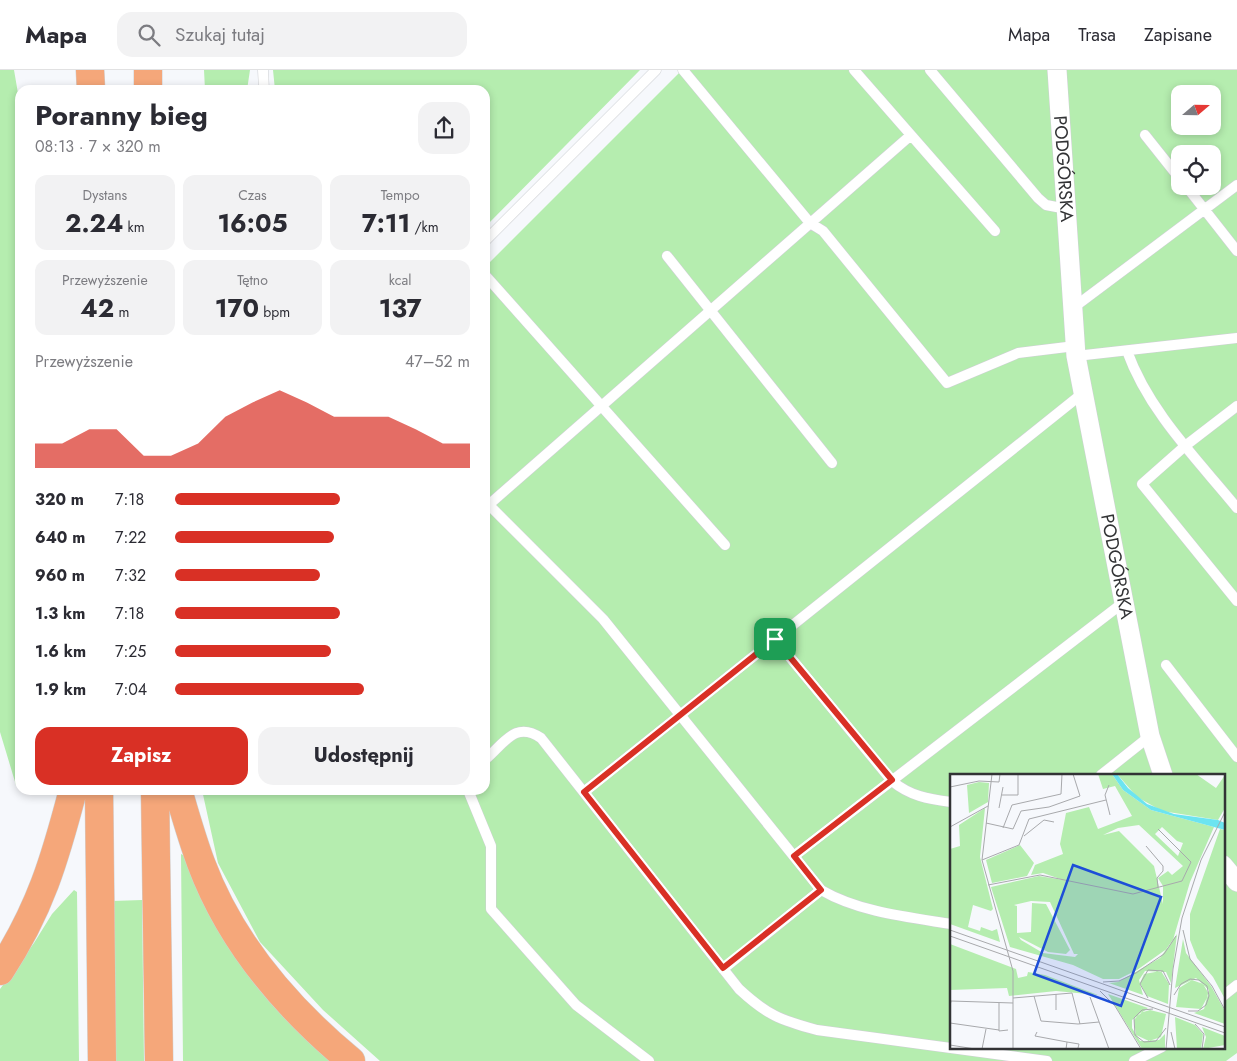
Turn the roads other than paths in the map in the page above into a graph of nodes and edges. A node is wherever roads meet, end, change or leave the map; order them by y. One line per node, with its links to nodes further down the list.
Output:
1 (90, 70): 9 (highway)
2 (148, 70): 10 (highway)
3 (263, 70): 11 (lane)
4 (656, 70): 21 (lane)
5 (683, 70): 19 (lane)
6 (854, 70): 12 (lane)
7 (930, 70): 17 (lane)
8 (1057, 70): 17 (street, PODGÓRSKA)
9 (91, 85)
10 (148, 85)
11 (264, 85)
12 (910, 134): 19 (lane); 20 (lane)
13 (1145, 135): 14 (lane)
14 (1171, 168)
15 (1237, 185): 18 (lane)
16 (1193, 195): 18 (lane)
17 (1066, 209): 25 (street, PODGÓRSKA)
18 (1205, 210): 22 (lane); 25 (lane)
19 (810, 223): 26 (lane); 28 (lane)
20 (995, 231)
21 (490, 236)
22 (1237, 251)
23 (667, 256): 26 (lane)
24 (490, 281): 31 (lane)
25 (1073, 308): 28 (street, PODGÓRSKA)
26 (710, 310): 31 (lane); 34 (lane)
27 (1237, 338): 29 (lane)
28 (1076, 351): 29 (lane); 30 (street, PODGÓRSKA)
29 (1127, 351): 33 (lane)
30 (1083, 393): 40 (street, PODGÓRSKA); 41 (lane)
31 (601, 406): 35 (lane); 38 (lane)
32 (1237, 406): 33 (lane)
33 (1185, 446): 37 (lane); 39 (lane)
34 (832, 463)
35 (490, 501)
36 (490, 508): 43 (lane)
37 (1237, 508)
38 (725, 545)
39 (1237, 601)
40 (1124, 602): 44 (street, PODGÓRSKA); 49 (lane)
41 (775, 639): 43 (lane); 49 (lane)
42 (1166, 665): 46 (lane)
43 (681, 714): 50 (lane); 57 (lane)
44 (1150, 736): 47 (lane); 48 (street, PODGÓRSKA)
45 (490, 755): 50 (lane)
46 (1237, 756)
47 (1102, 774)
48 (1163, 774)
49 (892, 780): 56 (lane); 57 (lane)
50 (584, 792): 62 (lane)
51 (72, 795): 63 (highway)
52 (99, 795): 69 (highway)
53 (155, 795): 70 (highway)
54 (180, 795): 71 (highway)
55 (470, 795): 72 (lane)
56 (950, 802)
57 (794, 856): 60 (lane)
58 (1224, 866): 59 (street)
59 (1237, 882)
60 (821, 890): 61 (lane); 62 (lane)
61 (950, 924)
62 (723, 968): 66 (lane)
63 (0, 972)
64 (1237, 985): 65 (lane)
65 (1224, 995)
66 (950, 1048)
67 (951, 1048): 73 (lane)
68 (1160, 1048): 74 (lane)
69 (102, 1061)
70 (159, 1061)
71 (351, 1061)
72 (649, 1061)
73 (1047, 1061)
74 (1134, 1061)

